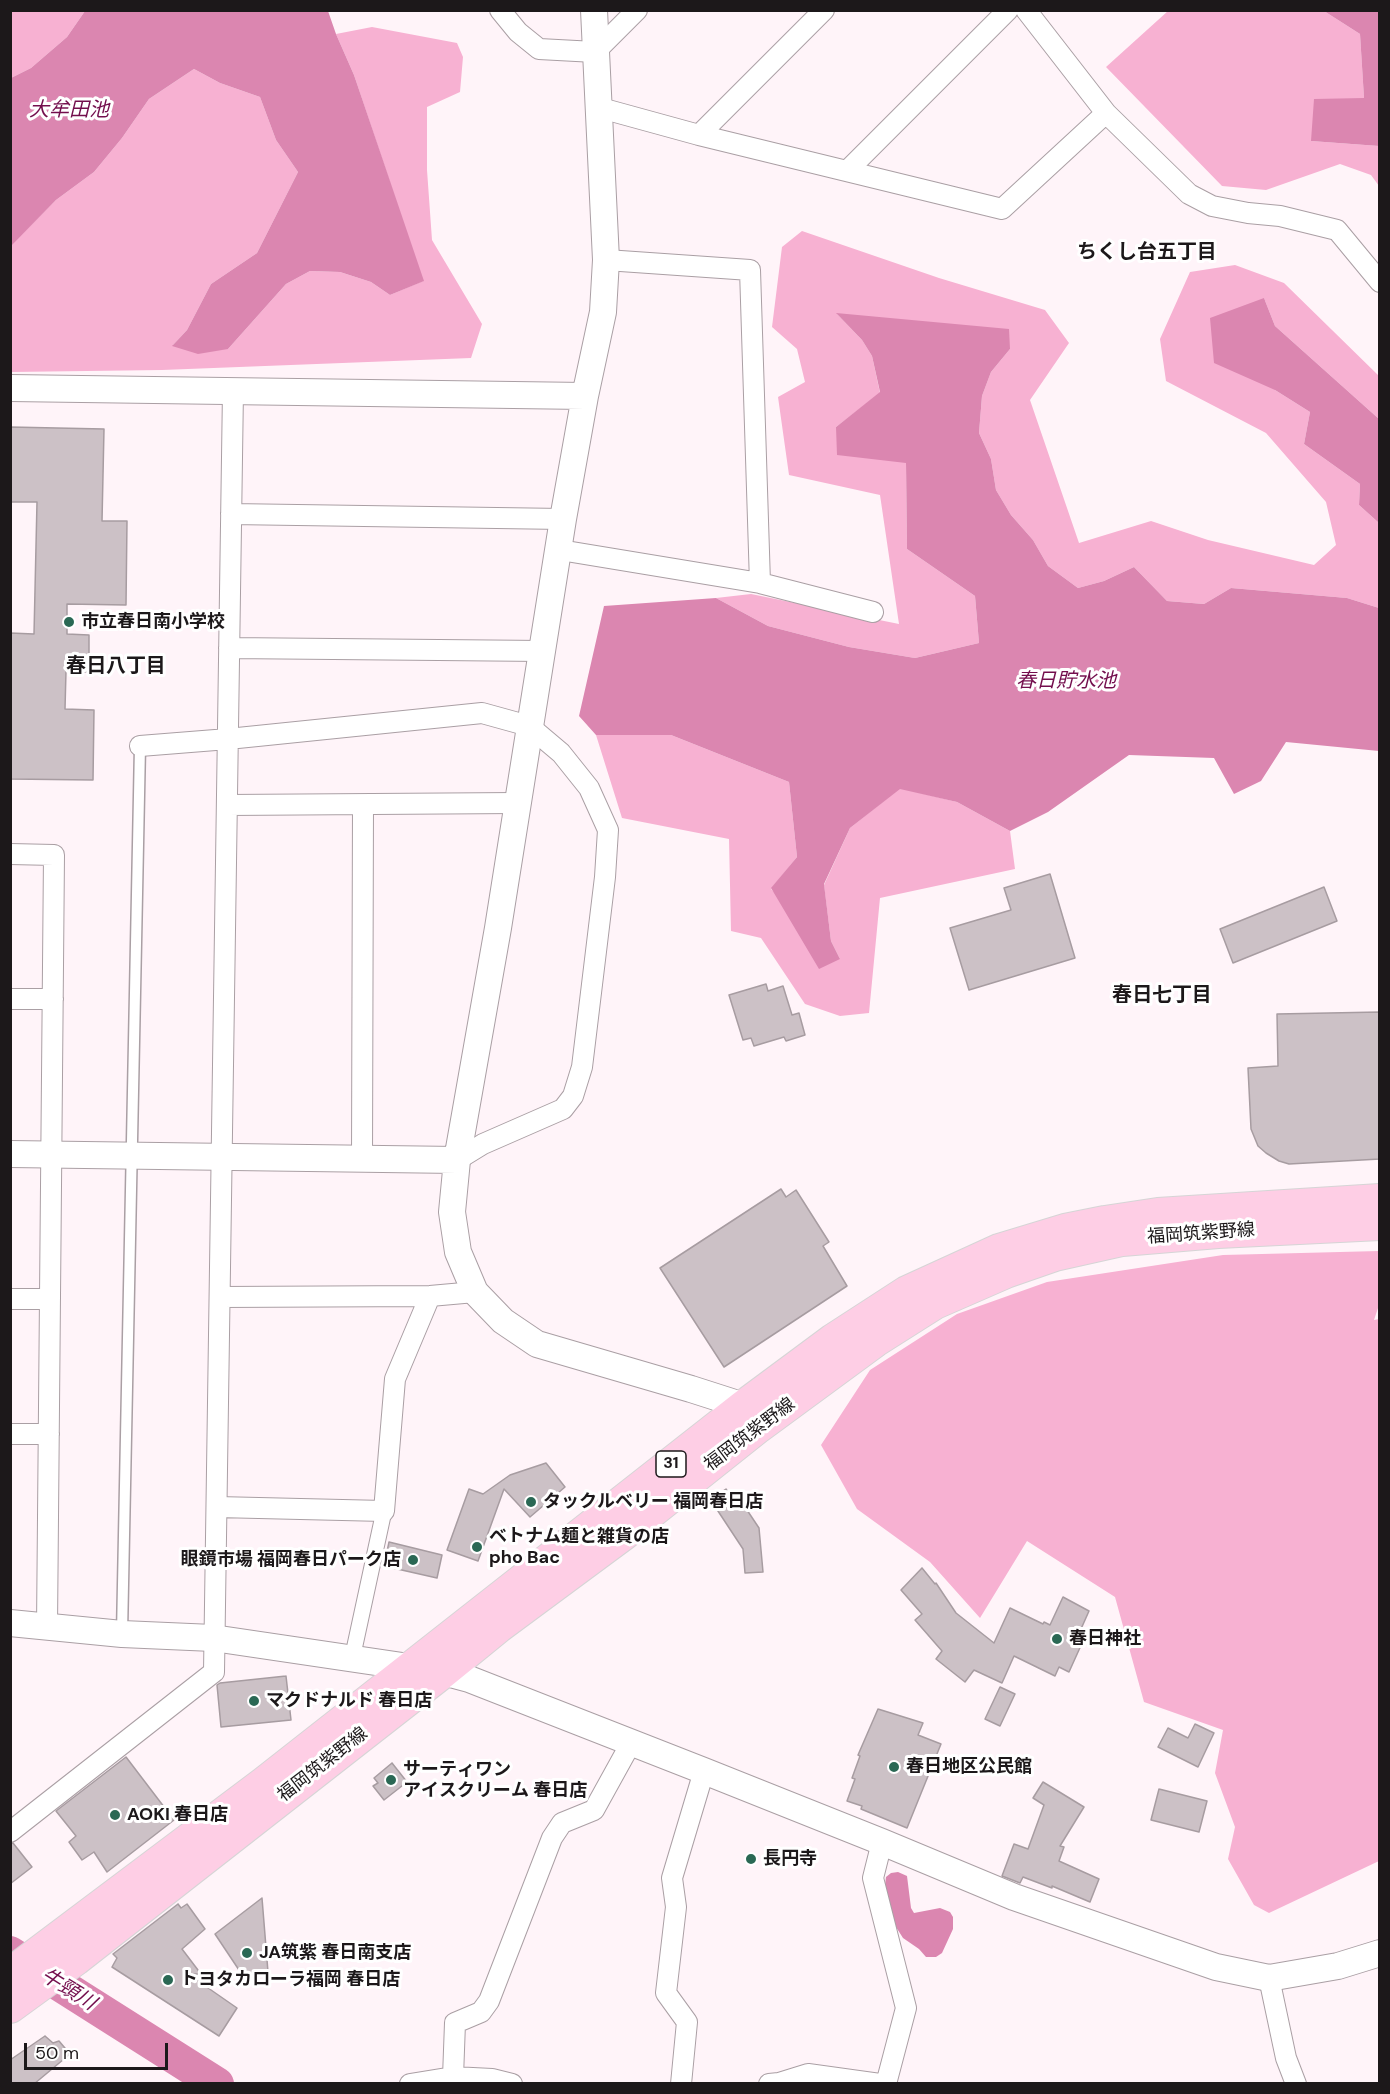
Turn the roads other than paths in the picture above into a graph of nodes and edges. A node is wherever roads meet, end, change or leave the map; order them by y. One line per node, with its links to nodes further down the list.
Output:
1 (500, 10): 7 (street)
2 (594, 10): 7 (street)
3 (637, 10): 7 (street)
4 (824, 10): 10 (street)
5 (1008, 10): 11 (street)
6 (1026, 10): 9 (street)
7 (596, 52): 8 (street)
8 (597, 107): 10 (street); 12 (street)
9 (1106, 113): 11 (street); 13 (street)
10 (699, 135): 11 (street)
11 (847, 171)
12 (606, 260): 16 (street); 20 (street)
13 (1380, 282)
14 (10, 388): 15 (street)
15 (233, 390): 16 (street); 17 (street)
16 (585, 396): 18 (street)
17 (231, 514): 18 (street); 22 (street)
18 (564, 519): 19 (street)
19 (560, 550): 20 (street); 23 (street)
20 (760, 583): 21 (street)
21 (873, 612)
22 (229, 648): 23 (street); 25 (street)
23 (543, 651): 24 (street)
24 (529, 726): 25 (street); 27 (street); 38 (street)
25 (228, 739): 26 (street); 28 (street)
26 (140, 746): 35 (lane)
27 (517, 803): 29 (street); 38 (street)
28 (227, 805): 29 (street); 36 (street)
29 (363, 805): 37 (street)
30 (10, 854): 32 (street)
31 (10, 999): 32 (street)
32 (53, 999): 34 (street)
33 (10, 1154): 34 (street)
34 (51, 1154): 35 (street); 45 (street)
35 (131, 1155): 36 (street); 53 (lane)
36 (222, 1156): 37 (street); 42 (street)
37 (362, 1158): 38 (street)
38 (457, 1160): 41 (street)
39 (1380, 1200): 46 (main road, 福岡筑紫野線 / 31)
40 (1380, 1224): 57 (main road, 福岡筑紫野線 / 31)
41 (475, 1292): 43 (street); 46 (street)
42 (220, 1296): 43 (street); 49 (street)
43 (430, 1296): 50 (street)
44 (10, 1299): 45 (street)
45 (50, 1299): 48 (street)
46 (744, 1406): 56 (main road, 福岡筑紫野線 / 31)
47 (10, 1434): 48 (street)
48 (49, 1434): 52 (street)
49 (217, 1507): 50 (street); 54 (street)
50 (384, 1511): 55 (street)
51 (10, 1623): 52 (street)
52 (47, 1627): 53 (street)
53 (122, 1634): 54 (street)
54 (213, 1638): 55 (street); 60 (street)
55 (352, 1659): 56 (street)
56 (412, 1667): 57 (street); 62 (main road, 福岡筑紫野線 / 31)
57 (443, 1672): 58 (street); 62 (main road, 福岡筑紫野線 / 31)
58 (631, 1743): 59 (street); 67 (street)
59 (704, 1771): 61 (street); 70 (street)
60 (10, 1832)
61 (882, 1842): 65 (street); 73 (street)
62 (66, 1949): 64 (main road, 福岡筑紫野線 / 31); 66 (main road, 福岡筑紫野線 / 31)
63 (1380, 1953): 65 (street)
64 (10, 1974)
65 (1269, 1978): 74 (street)
66 (10, 2007)
67 (453, 2077): 68 (street); 69 (street)
68 (410, 2084)
69 (512, 2084)
70 (681, 2084)
71 (769, 2084): 72 (street)
72 (880, 2084)
73 (886, 2084)
74 (1296, 2084)

